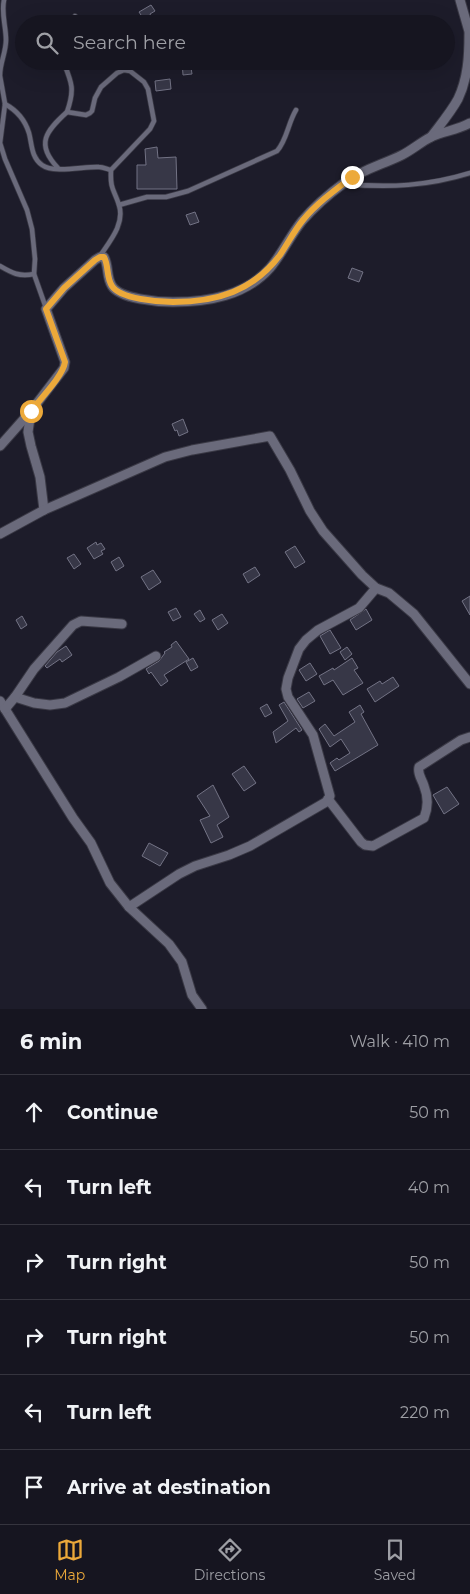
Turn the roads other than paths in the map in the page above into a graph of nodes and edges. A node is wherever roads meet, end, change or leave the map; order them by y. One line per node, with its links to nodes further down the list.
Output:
1 (4, 0): 5 (lane)
2 (460, 0): 3 (street)
3 (470, 35): 11 (street)
4 (67, 70): 9 (lane)
5 (0, 76): 6 (lane)
6 (4, 104): 8 (lane); 12 (lane)
7 (296, 110): 16 (lane)
8 (2, 112): 19 (lane)
9 (67, 112): 12 (lane); 13 (lane)
10 (470, 123): 11 (street)
11 (431, 137): 15 (street)
12 (58, 168): 13 (lane)
13 (111, 170): 16 (lane)
14 (470, 173): 15 (lane)
15 (343, 184): 17 (street)
16 (119, 205): 17 (lane)
17 (100, 257): 20 (street)
18 (0, 266): 19 (lane)
19 (34, 274): 20 (lane)
20 (46, 309): 21 (street)
21 (31, 411): 22 (street); 23 (street)
22 (0, 446)
23 (44, 510): 24 (street); 25 (street)
24 (0, 534)
25 (376, 588): 28 (street); 32 (street)
26 (122, 624): 29 (street)
27 (156, 656): 29 (street)
28 (470, 684)
29 (15, 697): 30 (street)
30 (2, 706): 33 (street)
31 (470, 737): 32 (street)
32 (328, 799): 33 (street)
33 (128, 907): 34 (street)
34 (202, 1009)

